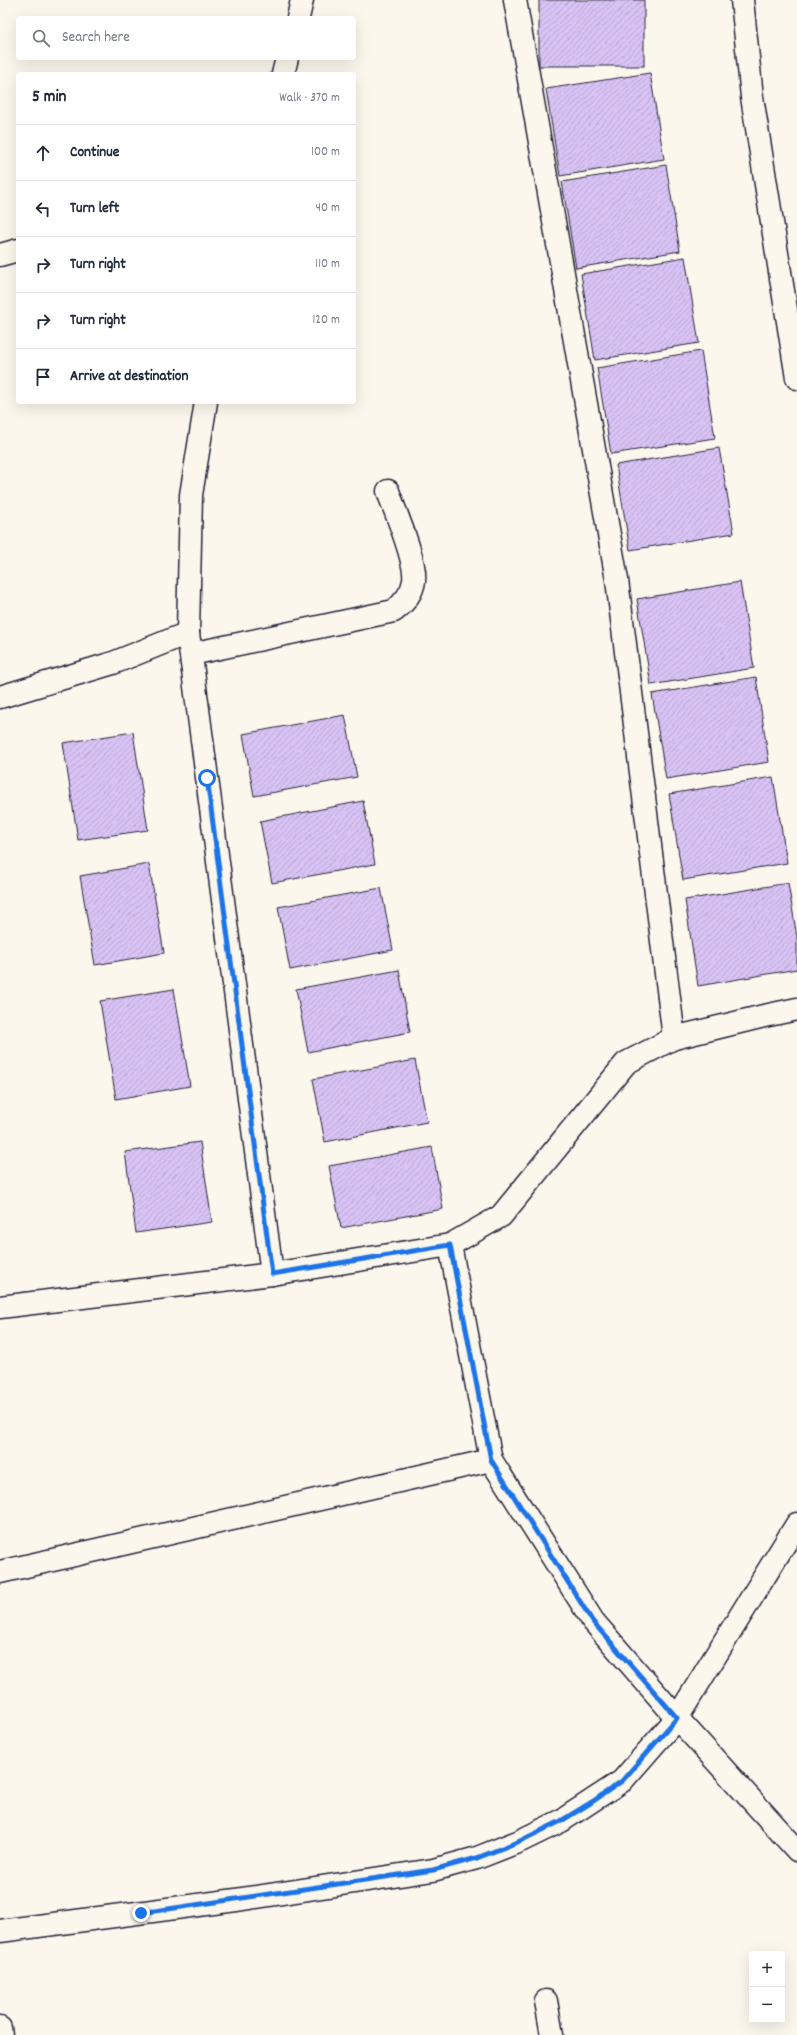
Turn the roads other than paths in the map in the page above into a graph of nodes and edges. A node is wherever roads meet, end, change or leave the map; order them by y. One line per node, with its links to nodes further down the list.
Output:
1 (302, 0): 4 (street)
2 (515, 0): 15 (street)
3 (742, 0): 9 (street)
4 (298, 16)
5 (286, 60): 6 (street)
6 (284, 72)
7 (16, 251): 8 (street)
8 (0, 255)
9 (797, 378)
10 (206, 404): 12 (street)
11 (388, 491): 12 (street)
12 (189, 643): 13 (street); 17 (street)
13 (0, 697)
14 (797, 1009): 15 (street)
15 (674, 1038): 16 (street)
16 (450, 1245): 17 (street); 19 (street)
17 (272, 1274): 18 (street)
18 (0, 1307)
19 (491, 1460): 21 (street); 22 (street)
20 (797, 1524): 22 (street)
21 (0, 1572)
22 (677, 1718): 23 (street); 24 (street)
23 (797, 1850)
24 (0, 1931)
25 (546, 2001): 28 (street)
26 (0, 2028): 27 (street)
27 (1, 2035)
28 (552, 2035)

